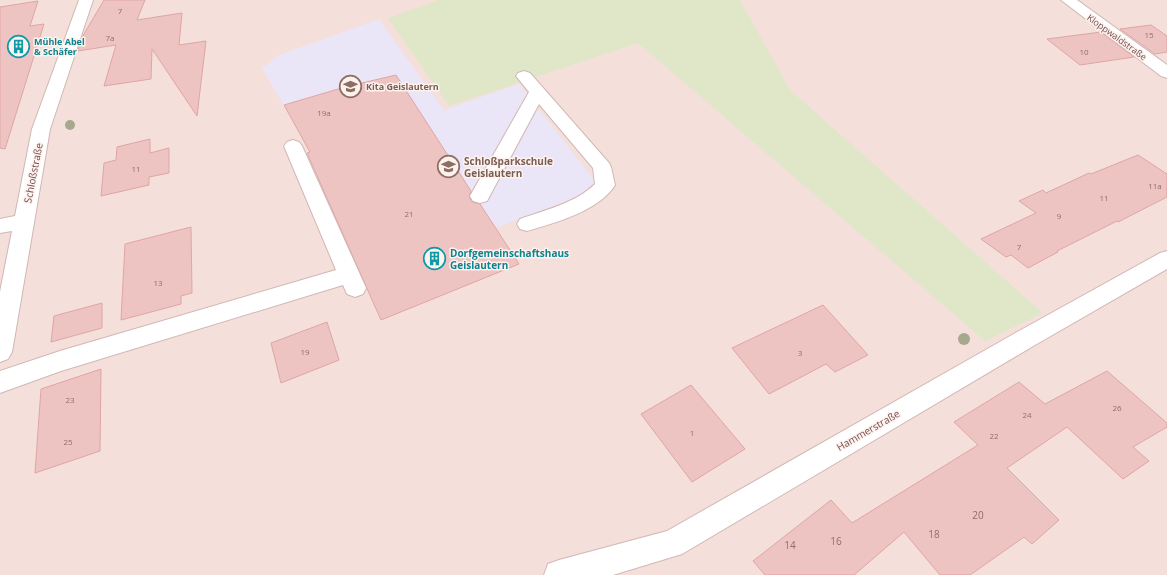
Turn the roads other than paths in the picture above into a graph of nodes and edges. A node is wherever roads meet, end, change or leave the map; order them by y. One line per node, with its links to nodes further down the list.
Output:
1 (86, 0): 8 (street, Schloßstraße)
2 (1068, 0): 3 (street, Kloppwaldstraße)
3 (1167, 73)
4 (524, 76): 5 (street)
5 (537, 92): 7 (street); 9 (street)
6 (293, 146): 13 (street)
7 (480, 196)
8 (24, 221): 10 (street); 12 (street, Schloßstraße)
9 (527, 224)
10 (0, 226)
11 (1167, 259): 14 (street, Hammerstraße)
12 (0, 352)
13 (0, 382)
14 (558, 575)

